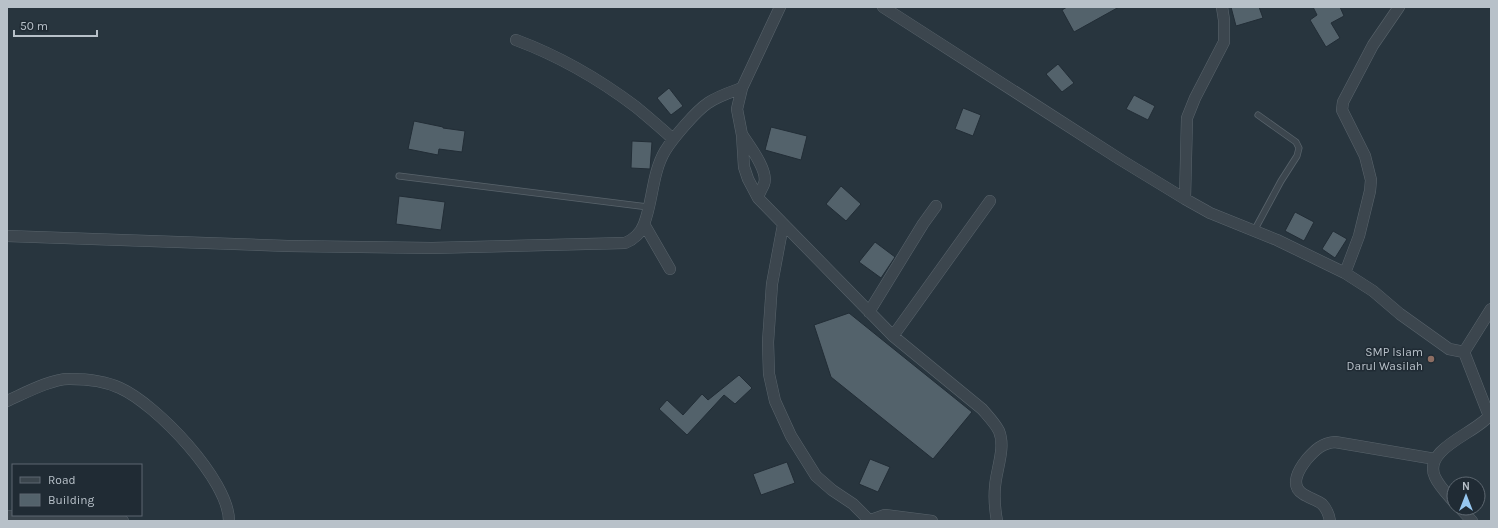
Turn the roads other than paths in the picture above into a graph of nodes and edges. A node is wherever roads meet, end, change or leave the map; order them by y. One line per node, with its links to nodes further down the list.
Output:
1 (780, 7): 6 (street)
2 (883, 7): 12 (street)
3 (1222, 7): 12 (street)
4 (1399, 7): 21 (street)
5 (516, 40): 9 (street)
6 (742, 88): 8 (street); 9 (street)
7 (1258, 115): 18 (lane)
8 (742, 135): 11 (street); 11 (street)
9 (673, 139): 15 (street)
10 (399, 176): 15 (lane)
11 (758, 198): 17 (street)
12 (1185, 199): 18 (street)
13 (990, 201): 24 (street)
14 (936, 206): 23 (street)
15 (648, 207): 16 (street)
16 (644, 224): 19 (street); 20 (street)
17 (784, 225): 23 (street); 31 (street)
18 (1254, 231): 21 (street)
19 (7, 236)
20 (670, 269)
21 (1345, 273): 25 (street)
22 (1491, 309): 25 (street)
23 (869, 312): 24 (street)
24 (893, 336): 35 (street)
25 (1464, 352): 27 (street)
26 (7, 401): 33 (street)
27 (1490, 415): 28 (street)
28 (1435, 459): 29 (street); 36 (street)
29 (1446, 492)
30 (7, 516): 32 (street)
31 (869, 520): 34 (street)
32 (123, 521)
33 (229, 521)
34 (932, 521)
35 (997, 521)
36 (1330, 521)

